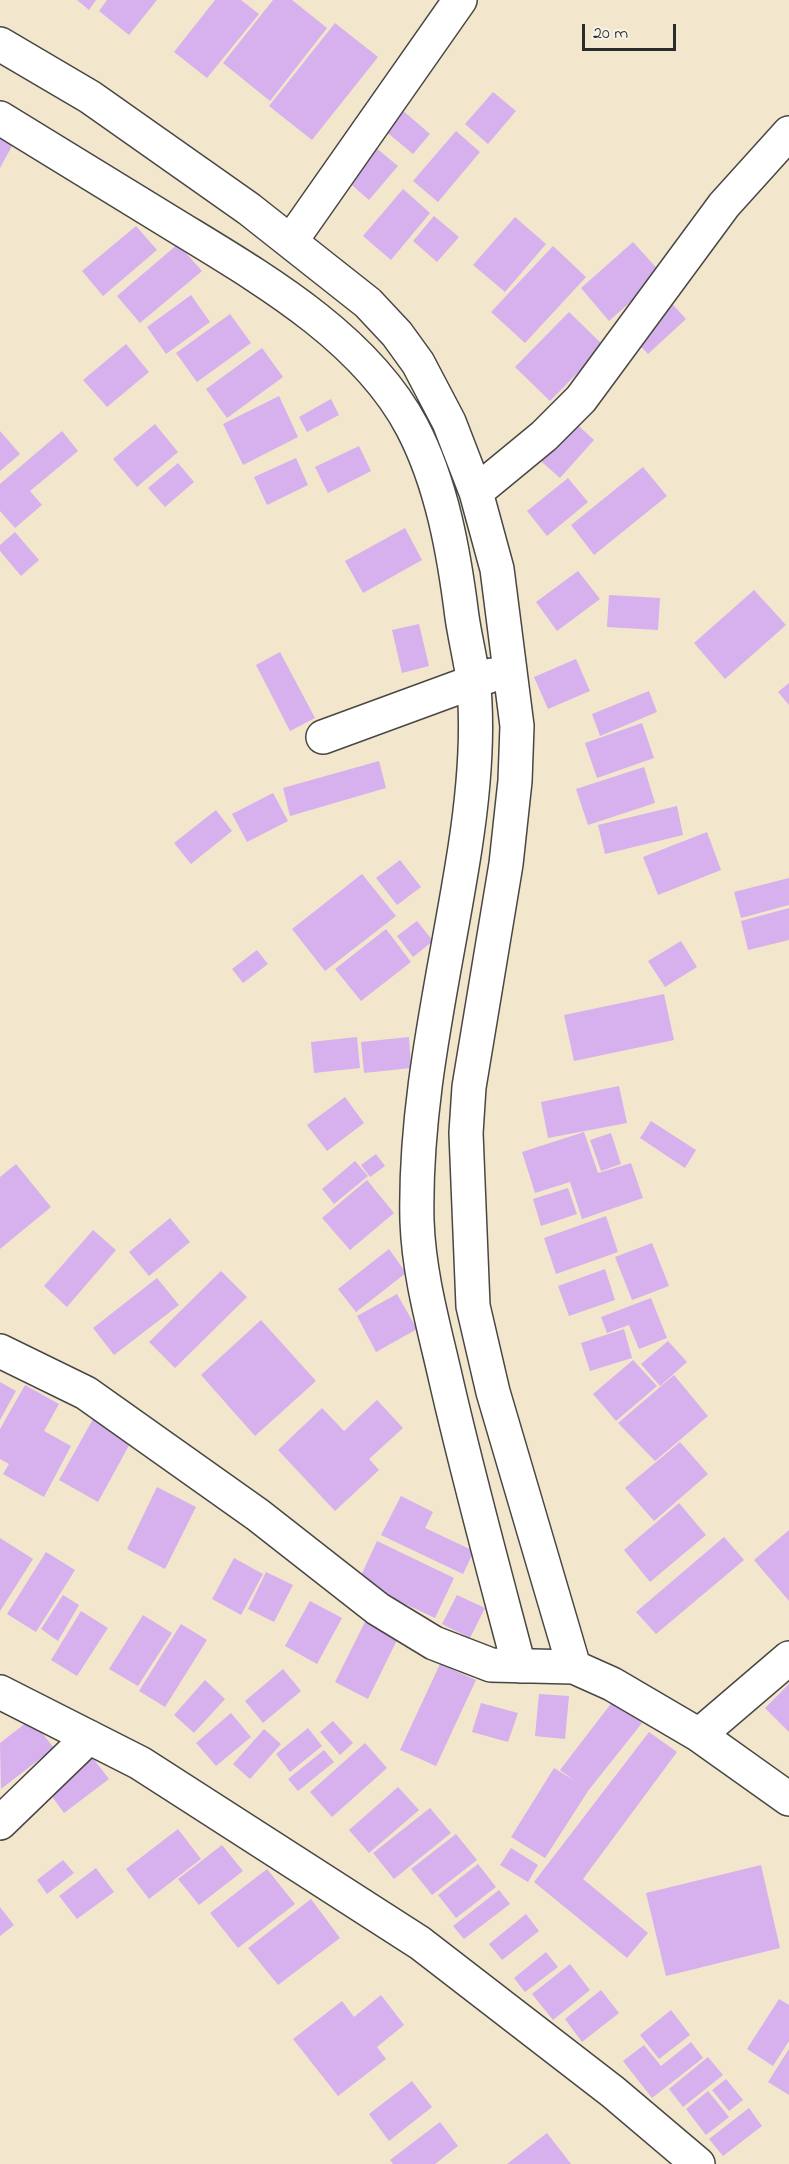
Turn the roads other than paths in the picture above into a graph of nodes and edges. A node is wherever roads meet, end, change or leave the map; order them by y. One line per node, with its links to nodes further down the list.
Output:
1 (460, 0): 5 (street)
2 (0, 44): 5 (street)
3 (0, 118): 7 (street)
4 (789, 133): 8 (street)
5 (291, 241): 6 (street)
6 (448, 422): 7 (street); 8 (street)
7 (419, 442): 10 (street)
8 (476, 492): 9 (street)
9 (511, 669): 10 (street); 13 (street)
10 (473, 681): 11 (street); 12 (street)
11 (323, 737)
12 (453, 912): 13 (street); 15 (street)
13 (497, 916): 14 (street)
14 (468, 1208): 15 (street); 17 (street)
15 (417, 1219): 18 (street)
16 (0, 1351): 20 (street)
17 (553, 1596): 18 (street); 21 (street)
18 (504, 1608): 20 (street)
19 (789, 1658): 23 (street)
20 (519, 1666): 21 (street)
21 (574, 1667): 23 (street)
22 (0, 1692): 24 (street)
23 (699, 1735): 25 (street)
24 (89, 1737): 26 (street); 27 (street)
25 (789, 1799)
26 (0, 1823)
27 (698, 2164)

